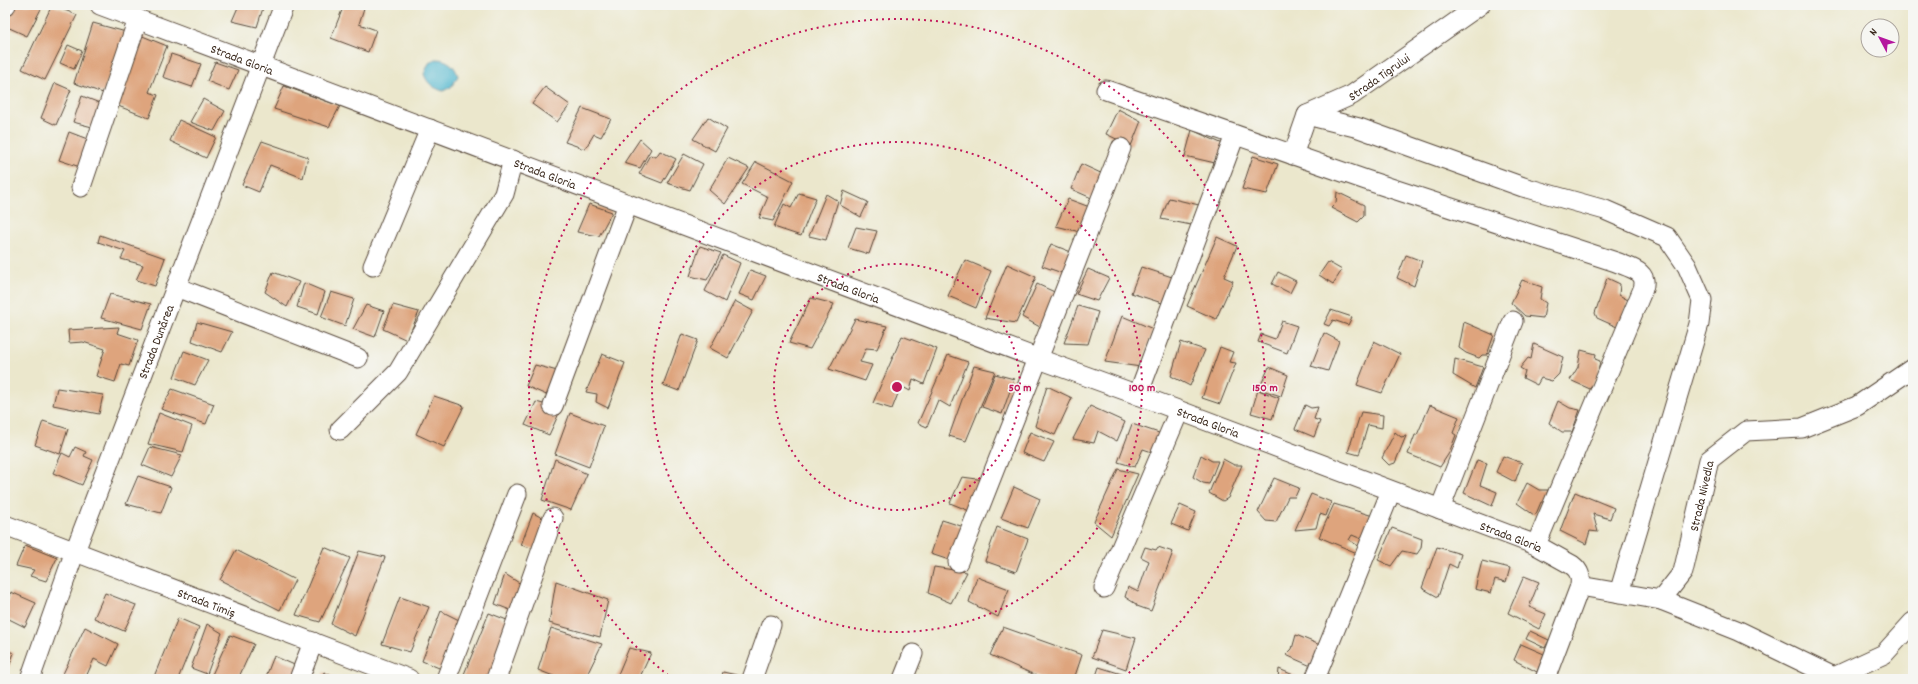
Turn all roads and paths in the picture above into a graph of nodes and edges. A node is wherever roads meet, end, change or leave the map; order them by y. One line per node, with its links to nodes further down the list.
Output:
1 (100, 5): 4 (street, Strada Gloria)
2 (284, 5): 5 (street, Strada Dunărea)
3 (1480, 5): 7 (street, Strada Tigrului)
4 (138, 19): 5 (street, Strada Gloria); 13 (street)
5 (261, 65): 8 (street, Strada Gloria); 16 (street, Strada Dunărea)
6 (1106, 90): 9 (street)
7 (1306, 115): 11 (street); 35 (street)
8 (430, 129): 12 (street, Strada Gloria); 15 (street)
9 (1235, 135): 11 (street); 21 (street)
10 (1121, 148): 19 (street)
11 (1293, 155): 30 (street)
12 (513, 160): 14 (street, Strada Gloria); 24 (street)
13 (81, 187)
14 (628, 204): 19 (street, Strada Gloria); 22 (street)
15 (373, 266)
16 (176, 287): 18 (street); 31 (street, Strada Dunărea)
17 (1513, 321): 27 (street)
18 (358, 358)
19 (1039, 359): 21 (street, Strada Gloria); 32 (street)
20 (1913, 368): 36 (street, Strada Nivedla)
21 (1138, 395): 23 (street, Strada Gloria)
22 (553, 406)
23 (1179, 411): 25 (street, Strada Gloria); 34 (street)
24 (340, 430)
25 (1390, 491): 27 (street, Strada Gloria); 48 (street)
26 (517, 494): 44 (street)
27 (1440, 509): 30 (street, Strada Gloria)
28 (553, 518): 45 (street)
29 (5, 525): 31 (street, Strada Timiș)
30 (1536, 544): 33 (street, Strada Gloria)
31 (75, 551): 39 (street, Strada Timiș); 42 (street, Strada Dunărea)
32 (958, 562)
33 (1580, 586): 35 (street); 49 (street)
34 (1104, 588)
35 (1619, 592): 36 (street)
36 (1661, 600): 37 (street)
37 (1913, 622)
38 (771, 625): 46 (street)
39 (313, 642): 41 (street, Strada Timiș); 43 (street)
40 (912, 654): 47 (street)
41 (402, 678)
42 (30, 679)
43 (299, 679)
44 (446, 679)
45 (496, 679)
46 (752, 679)
47 (903, 679)
48 (1315, 679)
49 (1545, 679)

